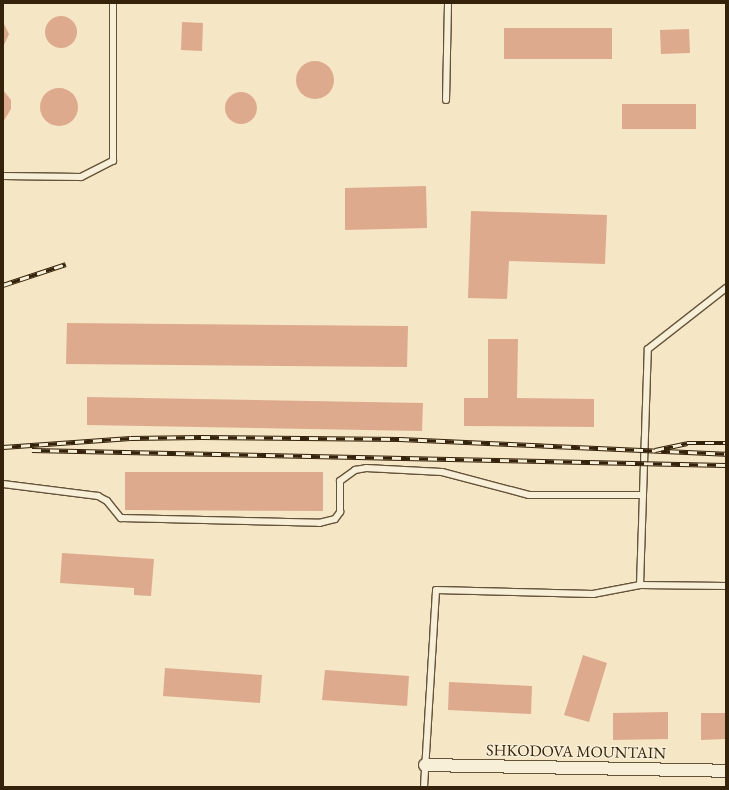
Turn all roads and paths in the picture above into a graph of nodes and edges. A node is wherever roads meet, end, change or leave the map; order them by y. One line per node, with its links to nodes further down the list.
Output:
1 (113, 3): 4 (lane)
2 (448, 3): 3 (lane)
3 (446, 100)
4 (3, 176)
5 (726, 288): 7 (lane)
6 (3, 484): 7 (lane)
7 (643, 496): 8 (lane)
8 (640, 585): 9 (lane); 10 (lane)
9 (726, 586)
10 (425, 765): 11 (street, SHKODOVA MOUNTAIN); 12 (lane)
11 (726, 771)
12 (424, 787)

